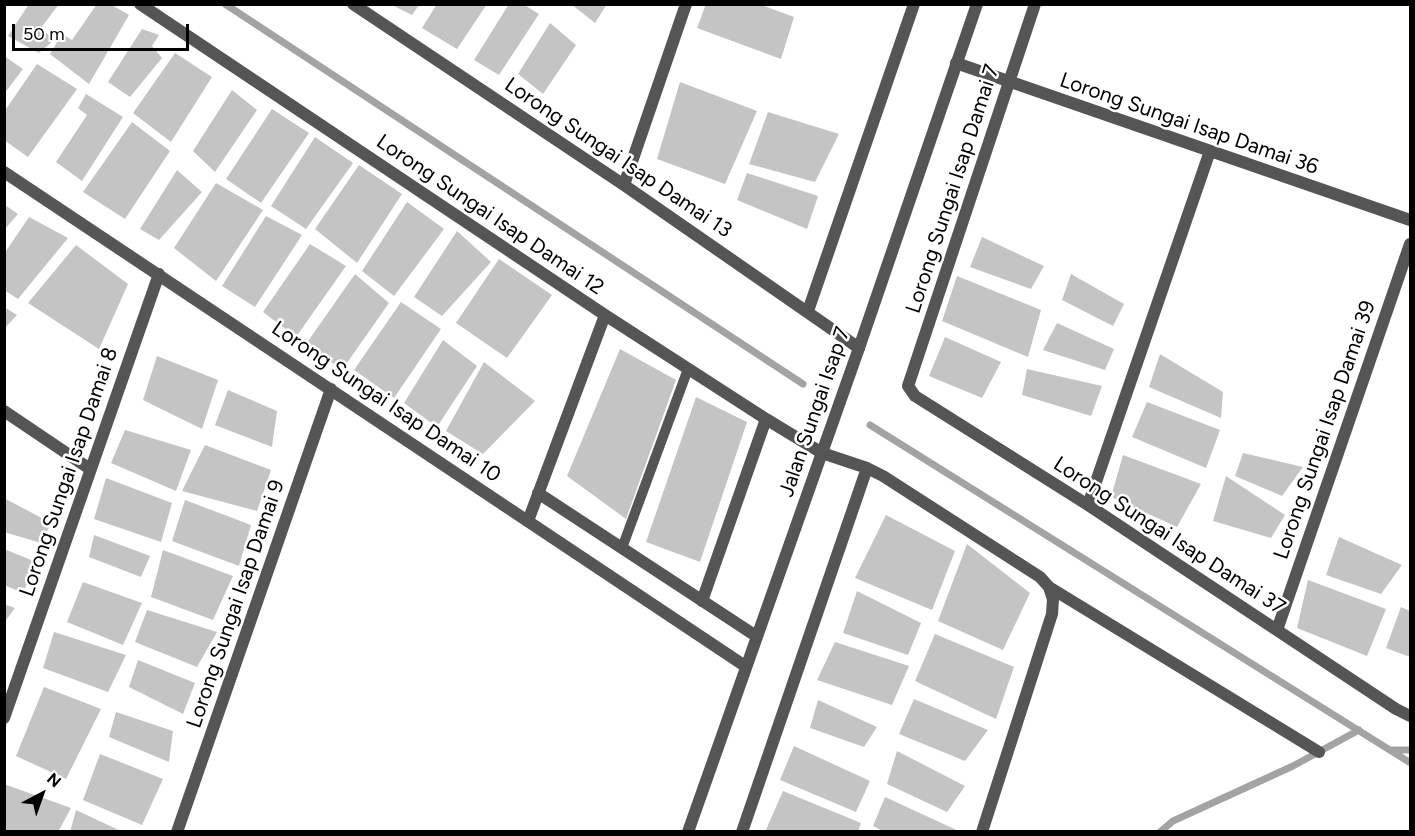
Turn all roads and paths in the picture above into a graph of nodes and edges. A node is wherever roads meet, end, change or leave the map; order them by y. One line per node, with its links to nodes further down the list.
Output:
1 (141, 4): 16 (street, Lorong Sungai Isap Damai 12)
2 (352, 4): 11 (street, Lorong Sungai Isap Damai 13)
3 (686, 4): 11 (street)
4 (914, 4): 15 (street)
5 (976, 4): 7 (street, Jalan Sungai Isap 7)
6 (1035, 4): 8 (street, Lorong Sungai Isap Damai 7)
7 (956, 63): 8 (street, Lorong Sungai Isap Damai 36); 17 (street, Jalan Sungai Isap 7)
8 (1008, 82): 9 (street, Lorong Sungai Isap Damai 36); 19 (street, Lorong Sungai Isap Damai 7)
9 (1210, 152): 12 (street, Lorong Sungai Isap Damai 36); 27 (street)
10 (4, 172): 14 (street, Lorong Sungai Isap Damai 10)
11 (624, 185): 15 (street, Lorong Sungai Isap Damai 13)
12 (1410, 220)
13 (1410, 244): 32 (street, Lorong Sungai Isap Damai 39)
14 (159, 274): 20 (street, Lorong Sungai Isap Damai 10); 25 (street, Lorong Sungai Isap Damai 8)
15 (808, 311): 17 (street, Lorong Sungai Isap Damai 13)
16 (605, 315): 18 (street, Lorong Sungai Isap Damai 12); 26 (street)
17 (859, 348): 23 (street, Jalan Sungai Isap 7)
18 (688, 369): 22 (street, Lorong Sungai Isap Damai 12); 29 (lane)
19 (908, 386): 27 (street, Lorong Sungai Isap Damai 37)
20 (331, 389): 28 (street, Lorong Sungai Isap Damai 10); 38 (street, Lorong Sungai Isap Damai 9)
21 (4, 411): 25 (street)
22 (766, 419): 23 (street, Lorong Sungai Isap Damai 12); 31 (street)
23 (822, 453): 24 (street, Lorong Sungai Isap Damai 12); 33 (street, Jalan Sungai Isap 7)
24 (867, 468): 30 (street, Lorong Sungai Isap Damai 12); 40 (street)
25 (90, 469): 36 (street, Lorong Sungai Isap Damai 8)
26 (538, 493): 28 (street); 29 (street)
27 (1088, 505): 32 (street, Lorong Sungai Isap Damai 37)
28 (528, 520): 34 (street, Lorong Sungai Isap Damai 10)
29 (622, 548): 31 (street)
30 (1049, 587): 37 (street, Lorong Sungai Isap Damai 12); 41 (street)
31 (702, 601): 33 (street)
32 (1277, 630): 35 (street, Lorong Sungai Isap Damai 37)
33 (756, 636): 34 (street, Jalan Sungai Isap 7)
34 (745, 666): 39 (street, Jalan Sungai Isap 7)
35 (1410, 716)
36 (4, 718)
37 (1319, 752)
38 (177, 831)
39 (688, 831)
40 (742, 831)
41 (982, 831)

